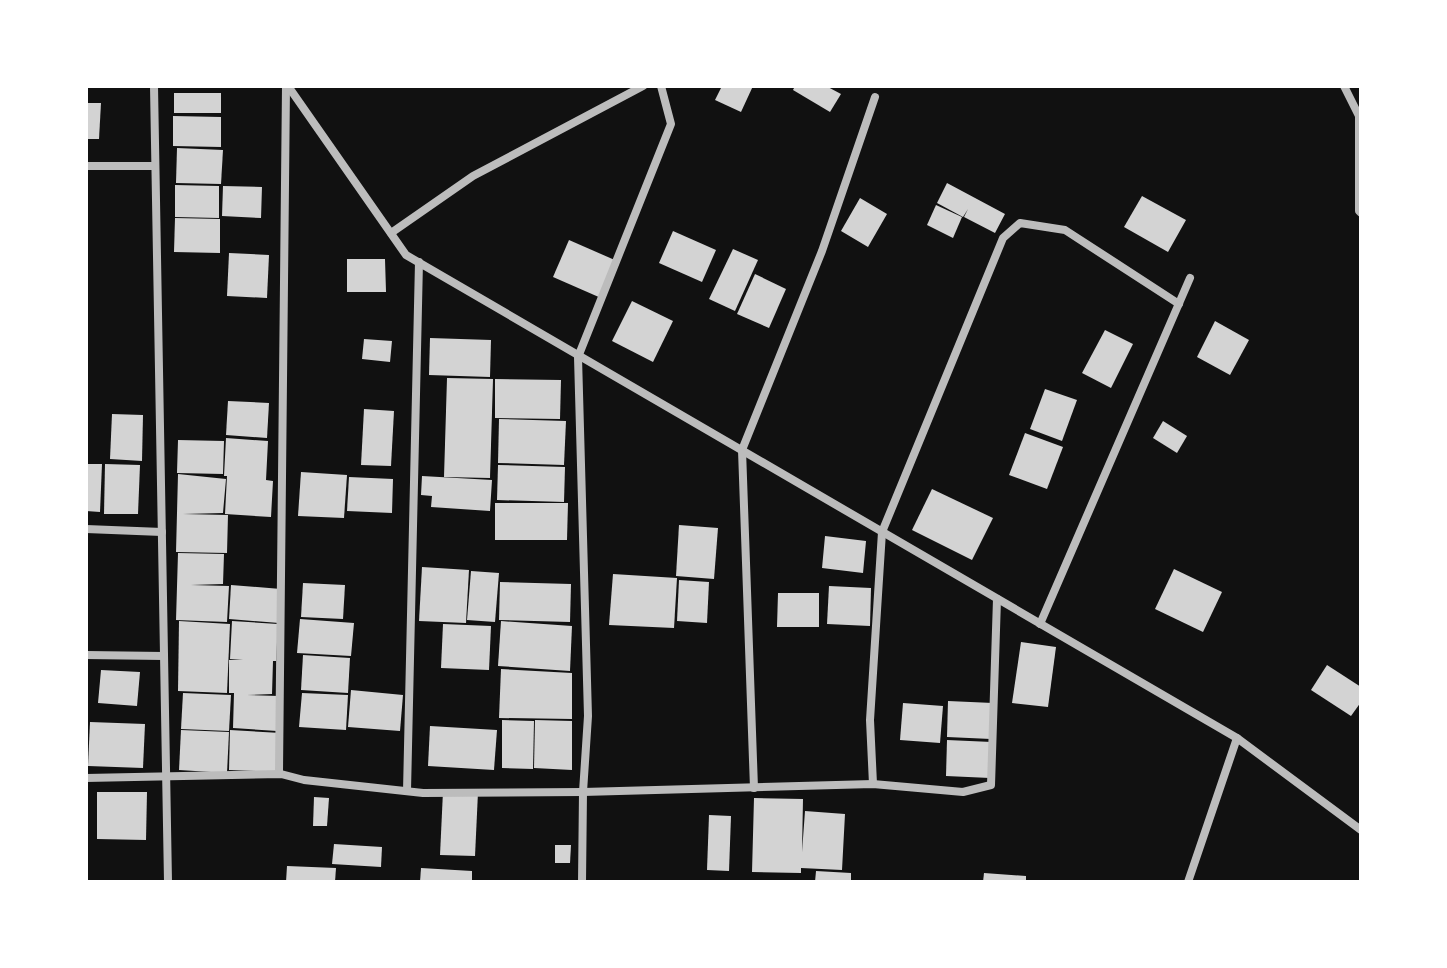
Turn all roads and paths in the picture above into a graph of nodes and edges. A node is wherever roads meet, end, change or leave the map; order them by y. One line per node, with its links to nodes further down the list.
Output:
1 (154, 86): 8 (street)
2 (287, 86): 10 (street); 24 (street)
3 (643, 86): 10 (street)
4 (661, 86): 14 (street)
5 (1344, 86): 9 (street)
6 (875, 97): 15 (street)
7 (86, 166): 8 (street)
8 (155, 166): 17 (street)
9 (1361, 213)
10 (391, 233): 11 (street)
11 (419, 262): 14 (street); 29 (street)
12 (1190, 278): 13 (street)
13 (1179, 304): 18 (street); 20 (street)
14 (578, 357): 15 (street); 30 (street)
15 (742, 450): 18 (street); 28 (street)
16 (86, 529): 17 (street)
17 (162, 532): 22 (street)
18 (882, 532): 19 (street); 27 (street)
19 (997, 599): 20 (street); 27 (street)
20 (1040, 624): 23 (street)
21 (86, 655): 22 (street)
22 (164, 656): 25 (street)
23 (1237, 738): 31 (street); 34 (street)
24 (279, 772)
25 (166, 777): 26 (street); 29 (street); 32 (street)
26 (86, 778)
27 (873, 784): 28 (street)
28 (754, 788): 30 (street)
29 (407, 791): 30 (street)
30 (583, 792): 33 (street)
31 (1361, 830)
32 (168, 882)
33 (582, 882)
34 (1188, 882)

